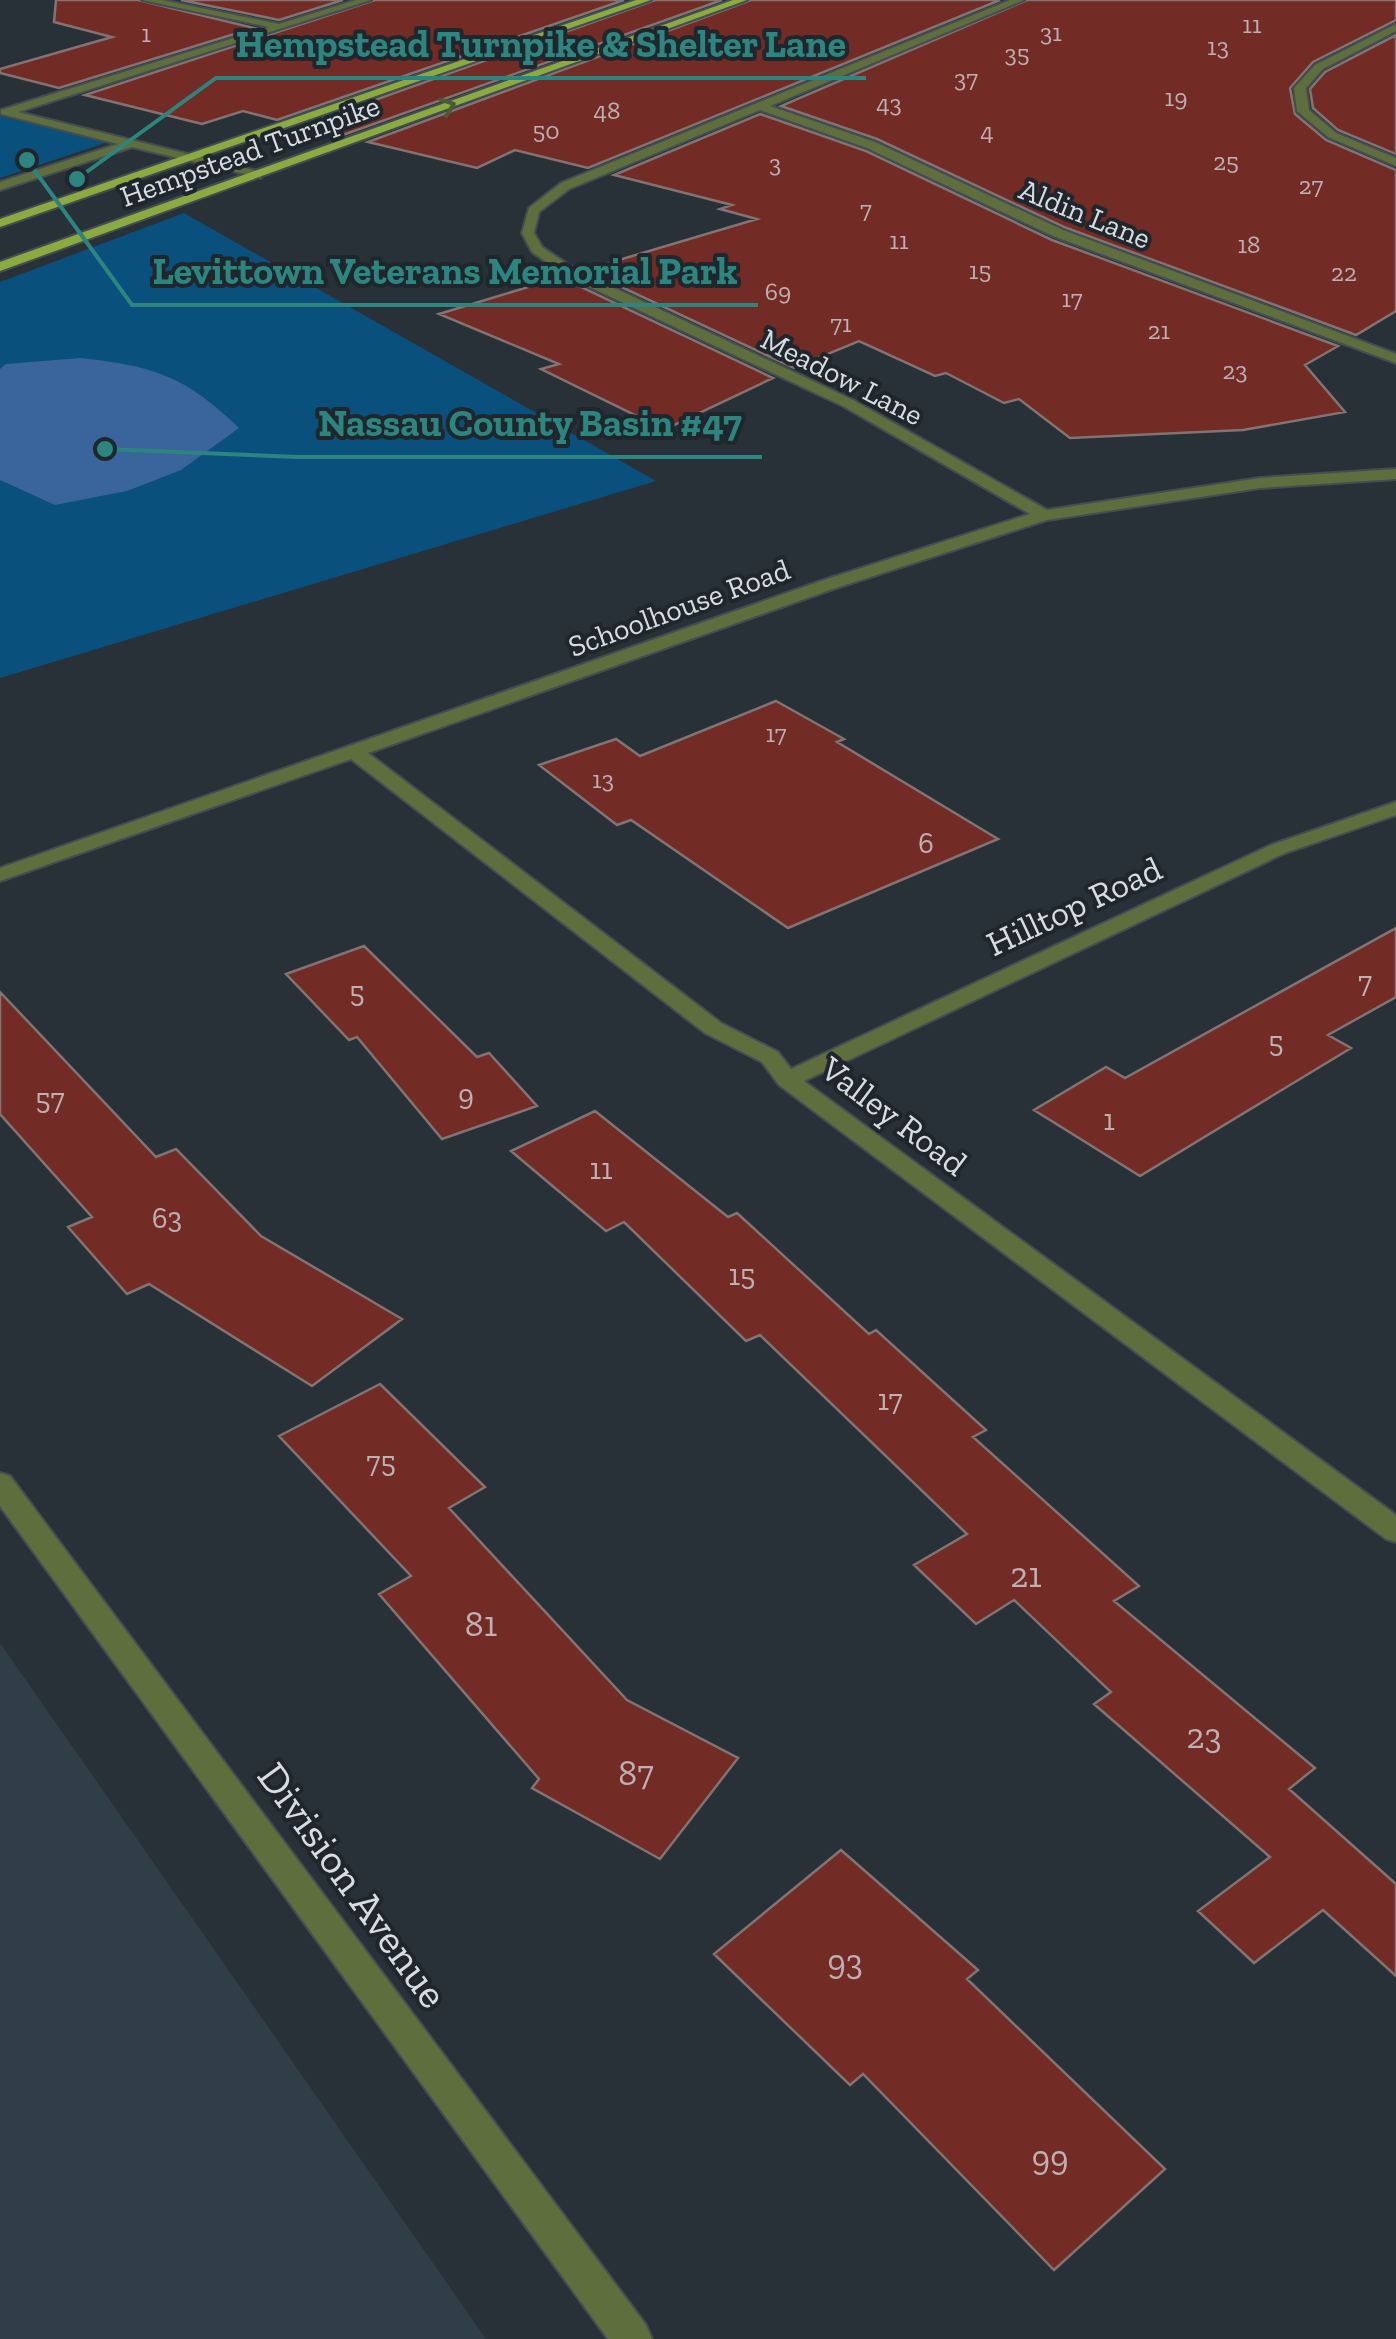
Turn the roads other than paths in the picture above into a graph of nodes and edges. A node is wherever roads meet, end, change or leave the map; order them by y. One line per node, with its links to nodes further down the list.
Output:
1 (147, 0): 6 (street)
2 (366, 0): 6 (street)
3 (646, 0): 11 (main road, Hempstead Turnpike)
4 (742, 0): 13 (main road, Hempstead Turnpike, one-way to 4)
5 (1018, 0): 8 (street, Meadow Lane)
6 (280, 26): 9 (street)
7 (1396, 27): 12 (street)
8 (760, 106): 17 (street, Aldin Lane); 19 (street, Meadow Lane)
9 (2, 111): 10 (street)
10 (130, 144): 11 (street); 14 (street, Hempstead Turnpike)
11 (190, 158): 13 (street); 15 (main road, Hempstead Turnpike)
12 (1396, 162)
13 (258, 175): 16 (main road, Hempstead Turnpike)
14 (0, 186)
15 (0, 220)
16 (0, 267)
17 (1396, 359)
18 (1396, 474): 19 (street, Schoolhouse Road)
19 (1044, 515): 20 (street, Schoolhouse Road)
20 (356, 752): 22 (street, Schoolhouse Road); 23 (street, Valley Road)
21 (1396, 808): 23 (street, Hilltop Road)
22 (0, 875)
23 (787, 1080): 25 (street, Valley Road)
24 (0, 1484): 26 (street, Division Avenue)
25 (1396, 1531)
26 (632, 2339)

